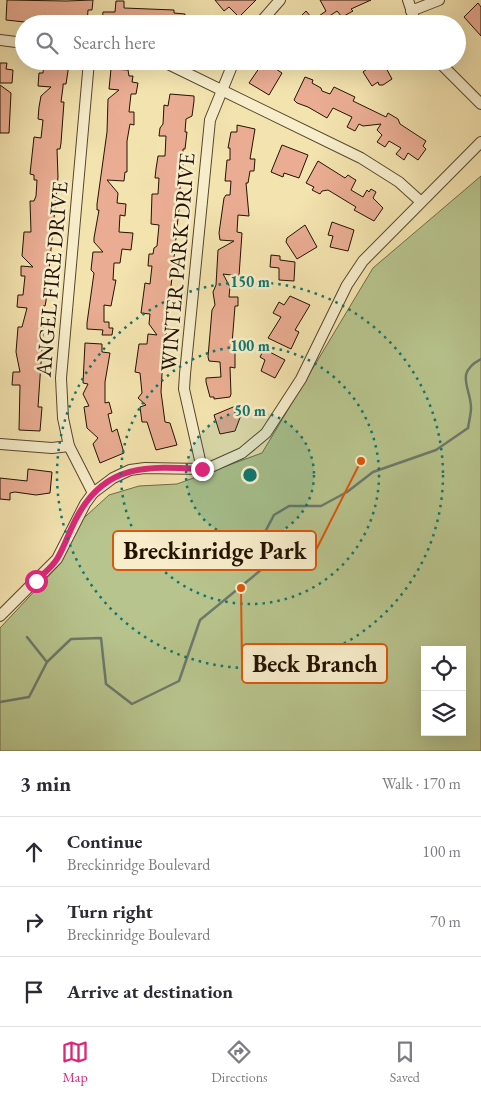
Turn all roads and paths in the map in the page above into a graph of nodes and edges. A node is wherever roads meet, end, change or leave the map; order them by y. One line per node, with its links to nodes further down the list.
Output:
1 (280, 0): 5 (street)
2 (408, 0): 4 (street)
3 (440, 0): 4 (street)
4 (411, 11): 6 (street)
5 (267, 15)
6 (413, 15)
7 (0, 40): 8 (street)
8 (15, 42)
9 (88, 70): 18 (street, ANGEL FIRE DRIVE)
10 (181, 70): 13 (street)
11 (230, 70): 13 (street, WINTER PARK DRIVE)
12 (447, 70): 14 (street)
13 (222, 89): 16 (street); 19 (street, WINTER PARK DRIVE)
14 (481, 104)
15 (481, 142): 16 (street)
16 (420, 201): 19 (street)
17 (0, 444): 18 (street)
18 (70, 446): 20 (street, ANGEL FIRE DRIVE)
19 (202, 469): 20 (street)
20 (93, 493): 21 (street)
21 (0, 616)

